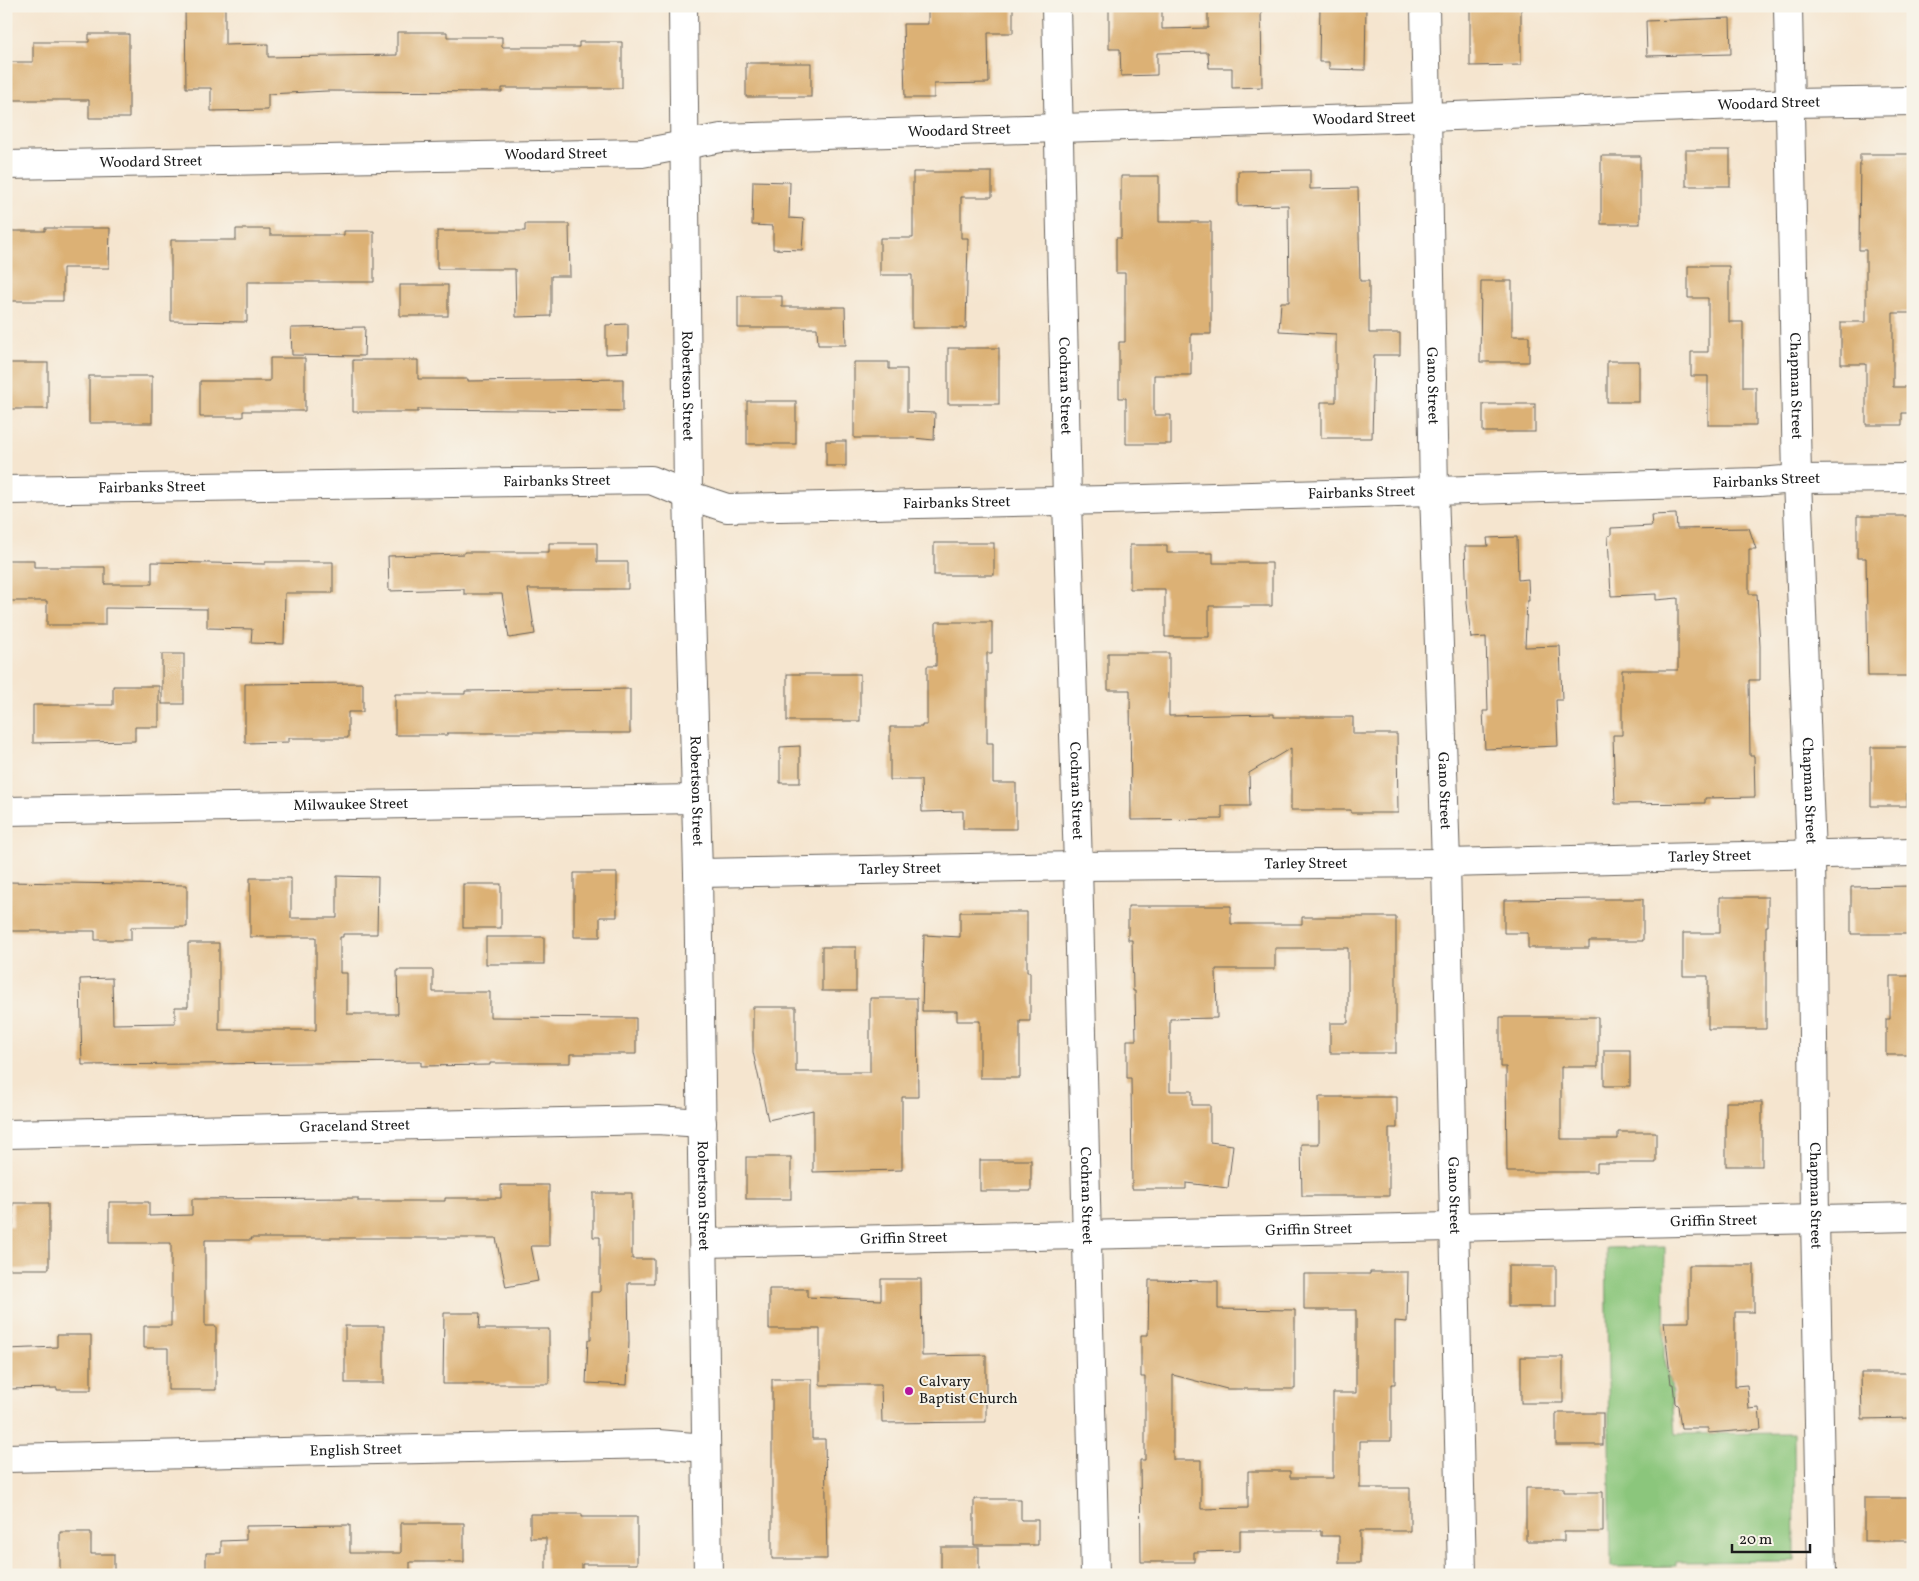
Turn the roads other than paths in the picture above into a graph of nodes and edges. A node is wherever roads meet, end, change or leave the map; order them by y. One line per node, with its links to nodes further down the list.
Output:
1 (683, 6): 9 (street, Robertson Street)
2 (1056, 6): 8 (street, Cochran Street)
3 (1425, 6): 7 (street, Gano Street)
4 (1788, 6): 6 (street, Chapman Street)
5 (1913, 101): 6 (street, Woodard Street)
6 (1790, 103): 7 (street, Woodard Street); 12 (street, Chapman Street)
7 (1428, 117): 8 (street, Woodard Street); 14 (street, Gano Street)
8 (1058, 128): 9 (street, Woodard Street); 16 (street, Cochran Street)
9 (684, 145): 10 (street, Woodard Street); 15 (street, Robertson Street)
10 (6, 165)
11 (1913, 478): 12 (street, Fairbanks Street)
12 (1797, 479): 14 (street, Fairbanks Street); 20 (street, Chapman Street)
13 (6, 490): 15 (street, Fairbanks Street)
14 (1434, 491): 16 (street, Fairbanks Street); 21 (street, Gano Street)
15 (688, 495): 16 (street, Fairbanks Street); 17 (street, Robertson Street)
16 (1067, 501): 22 (street, Cochran Street)
17 (696, 799): 18 (street, Milwaukee Street); 23 (street, Robertson Street)
18 (6, 811)
19 (1913, 852): 20 (street, Tarley Street)
20 (1811, 855): 21 (street, Tarley Street); 27 (street, Chapman Street)
21 (1446, 863): 22 (street, Tarley Street); 28 (street, Gano Street)
22 (1078, 866): 23 (street, Tarley Street); 29 (street, Cochran Street)
23 (698, 873): 24 (street, Robertson Street)
24 (702, 1123): 25 (street, Graceland Street); 30 (street, Robertson Street)
25 (6, 1134)
26 (1913, 1217): 27 (street, Griffin Street)
27 (1815, 1219): 28 (street, Griffin Street); 36 (street, Chapman Street)
28 (1453, 1227): 29 (street, Griffin Street); 35 (street, Gano Street)
29 (1086, 1235): 30 (street, Griffin Street); 34 (street, Cochran Street)
30 (704, 1243): 31 (street, Robertson Street)
31 (705, 1448): 32 (street, English Street); 33 (street, Robertson Street)
32 (6, 1458)
33 (708, 1575)
34 (1095, 1575)
35 (1462, 1575)
36 (1822, 1575)

